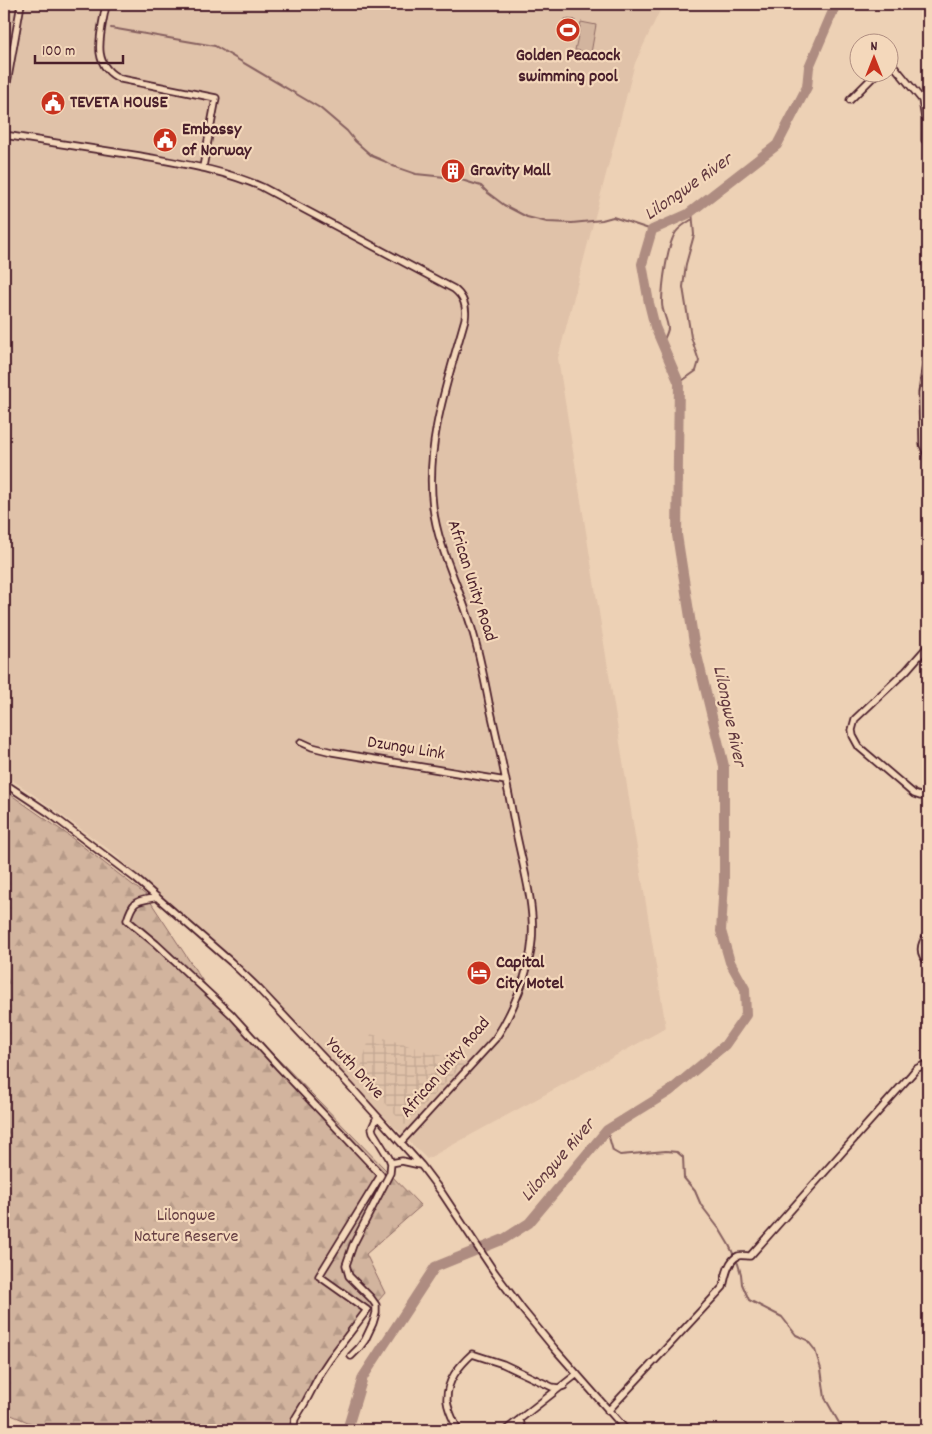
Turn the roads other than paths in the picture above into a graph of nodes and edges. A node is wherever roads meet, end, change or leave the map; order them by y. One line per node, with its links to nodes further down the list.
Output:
1 (21, 4): 5 (street)
2 (106, 4): 9 (street)
3 (900, 73): 8 (street)
4 (868, 82): 6 (street)
5 (4, 100)
6 (850, 100)
7 (4, 135): 9 (street, African Unity Road)
8 (928, 141)
9 (203, 167): 14 (street, African Unity Road)
10 (928, 349): 11 (street)
11 (928, 456)
12 (928, 646): 16 (street)
13 (301, 742): 14 (street, Dzungu Link)
14 (506, 781): 22 (street, African Unity Road)
15 (4, 783): 17 (street, Youth Drive)
16 (928, 796)
17 (156, 897): 21 (street, Youth Drive); 30 (street)
18 (928, 934): 19 (street)
19 (928, 962)
20 (928, 1063): 28 (street)
21 (377, 1117): 22 (street, Youth Drive); 23 (street)
22 (401, 1142): 24 (street, Youth Drive)
23 (391, 1163): 24 (street); 25 (street)
24 (421, 1165): 26 (street, Youth Drive)
25 (351, 1356)
26 (577, 1374): 27 (street); 28 (street, Youth Drive)
27 (564, 1386): 29 (street); 31 (street)
28 (608, 1411): 34 (street, Youth Drive)
29 (520, 1419): 32 (street); 33 (street)
30 (293, 1430)
31 (458, 1430)
32 (506, 1430)
33 (522, 1430)
34 (626, 1430)

